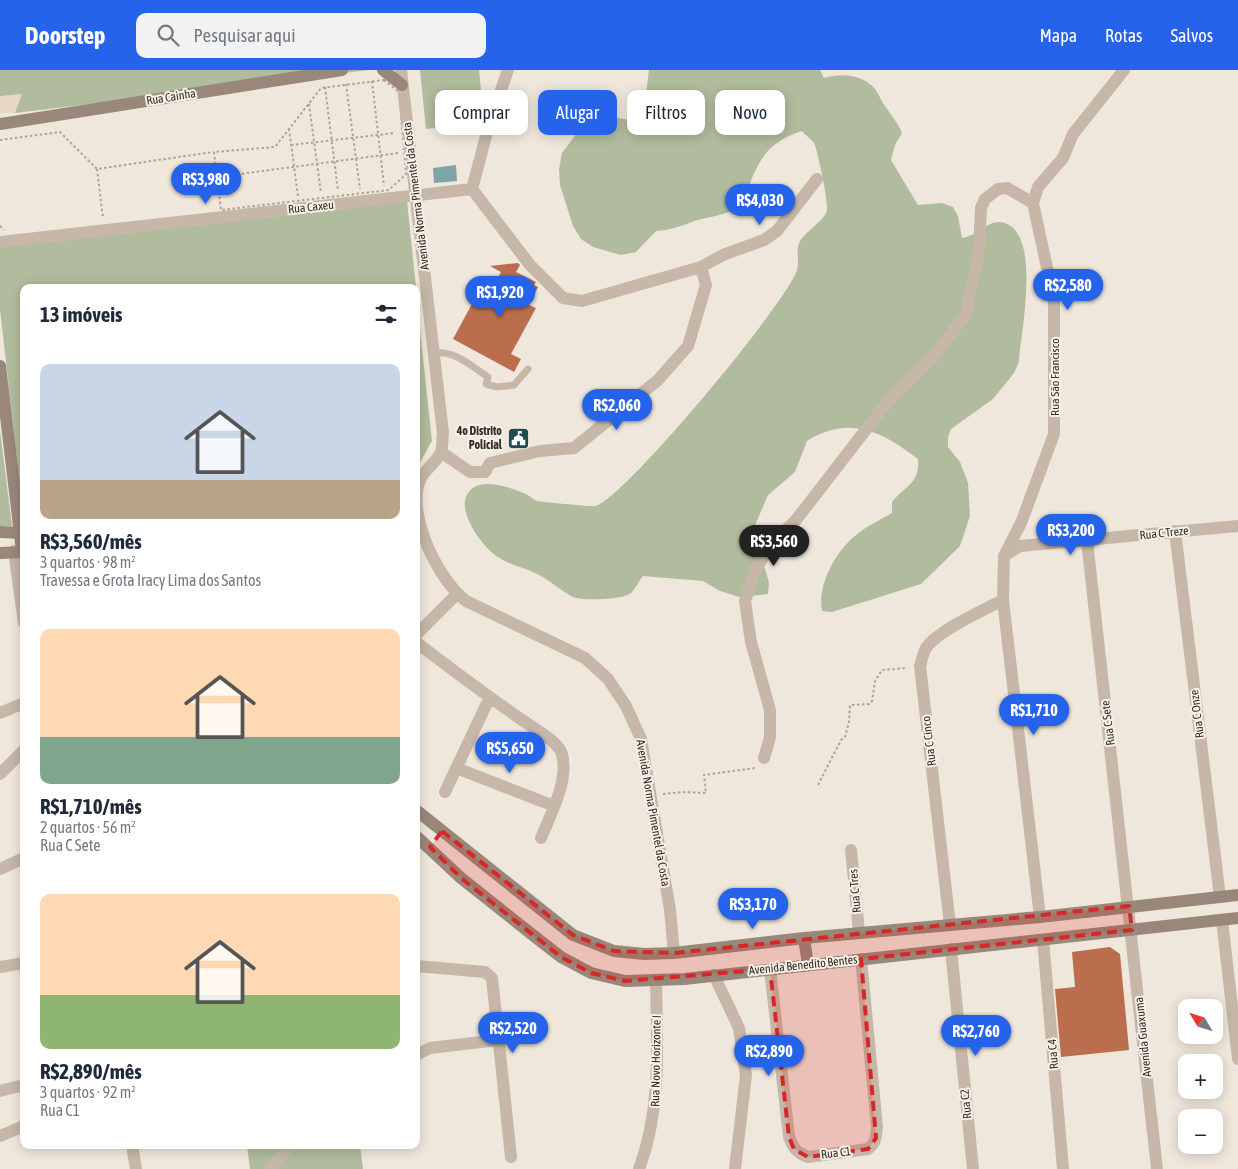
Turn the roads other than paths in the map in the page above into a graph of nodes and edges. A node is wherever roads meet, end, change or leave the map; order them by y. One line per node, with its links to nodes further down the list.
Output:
1 (342, 70): 7 (street, Rua Cainha)
2 (383, 70): 6 (street)
3 (401, 70): 6 (street, Avenida Norma Pimentel da Costa)
4 (508, 70): 9 (street)
5 (1124, 70): 11 (street)
6 (402, 86): 10 (street, Avenida Norma Pimentel da Costa)
7 (0, 124)
8 (817, 179): 13 (street)
9 (472, 189): 10 (street, Rua Caxeu); 13 (street)
10 (416, 195): 12 (street, Rua Caxeu); 14 (street, Avenida Norma Pimentel da Costa)
11 (1033, 203): 28 (street, Rua São Francisco); 37 (street)
12 (0, 242)
13 (701, 267): 17 (street)
14 (434, 353): 16 (lane); 17 (street, Avenida Norma Pimentel da Costa)
15 (0, 366): 20 (street)
16 (528, 370)
17 (441, 452): 18 (street, Avenida Norma Pimentel da Costa)
18 (420, 478)
19 (420, 519): 29 (street, Avenida Norma Pimentel da Costa)
20 (20, 524)
21 (1238, 526): 22 (street, Rua C Treze)
22 (1175, 531): 25 (street, Rua C Treze); 51 (street, Rua C Onze)
23 (0, 532): 24 (street)
24 (20, 532)
25 (1087, 541): 28 (street, Rua C Treze); 52 (street, Rua C Sete)
26 (20, 551): 27 (street)
27 (0, 553)
28 (1004, 556): 30 (street)
29 (457, 594): 31 (street); 62 (street, Avenida Norma Pimentel da Costa)
30 (1004, 600): 53 (street); 56 (street, Rua C Cinco)
31 (420, 631)
32 (420, 645): 33 (street)
33 (489, 698): 38 (street); 41 (street)
34 (20, 705): 35 (street)
35 (0, 713)
36 (20, 754): 39 (street)
37 (764, 758)
38 (456, 768): 40 (street); 41 (street)
39 (0, 774)
40 (445, 792)
41 (554, 806): 44 (street)
42 (420, 813): 43 (street)
43 (442, 831): 46 (street); 62 (street)
44 (541, 838)
45 (420, 839): 46 (street, Avenida Benedito Bentes)
46 (430, 846): 70 (street, Avenida Benedito Bentes)
47 (851, 850): 58 (street, Rua C Tres)
48 (20, 860): 49 (street)
49 (0, 869)
50 (1238, 895): 51 (street)
51 (1220, 897): 52 (street)
52 (1129, 906): 53 (street); 57 (street, Avenida Guaxuma)
53 (1040, 917): 56 (street)
54 (1238, 918): 55 (street, Avenida Benedito Bentes)
55 (1222, 920): 57 (street, Avenida Benedito Bentes); 73 (street)
56 (950, 925): 58 (street)
57 (1132, 930): 60 (street, Avenida Benedito Bentes); 87 (street, Avenida Guaxuma)
58 (859, 932): 59 (street)
59 (804, 938): 62 (street); 65 (street)
60 (1043, 940): 61 (street, Avenida Benedito Bentes); 86 (street, Rua C4)
61 (951, 949): 63 (street, Avenida Benedito Bentes); 85 (street, Rua C2)
62 (674, 953)
63 (861, 959): 65 (street, Avenida Benedito Bentes); 68 (street, Rua C1)
64 (20, 964): 67 (street)
65 (808, 965): 68 (street, Avenida Benedito Bentes)
66 (420, 966): 71 (street)
67 (0, 967)
68 (770, 969): 69 (street, Avenida Benedito Bentes)
69 (714, 975): 70 (street, Avenida Benedito Bentes); 84 (street)
70 (656, 980): 83 (street, Rua Novo Horizonte I)
71 (498, 1040): 72 (street); 80 (street)
72 (420, 1053)
73 (1238, 1060)
74 (20, 1086): 75 (street)
75 (0, 1091)
76 (20, 1128): 77 (street)
77 (0, 1136)
78 (133, 1149): 81 (street)
79 (288, 1149): 82 (street)
80 (511, 1157)
81 (136, 1169)
82 (270, 1169)
83 (639, 1169)
84 (735, 1169)
85 (973, 1169)
86 (1062, 1169)
87 (1157, 1169)

